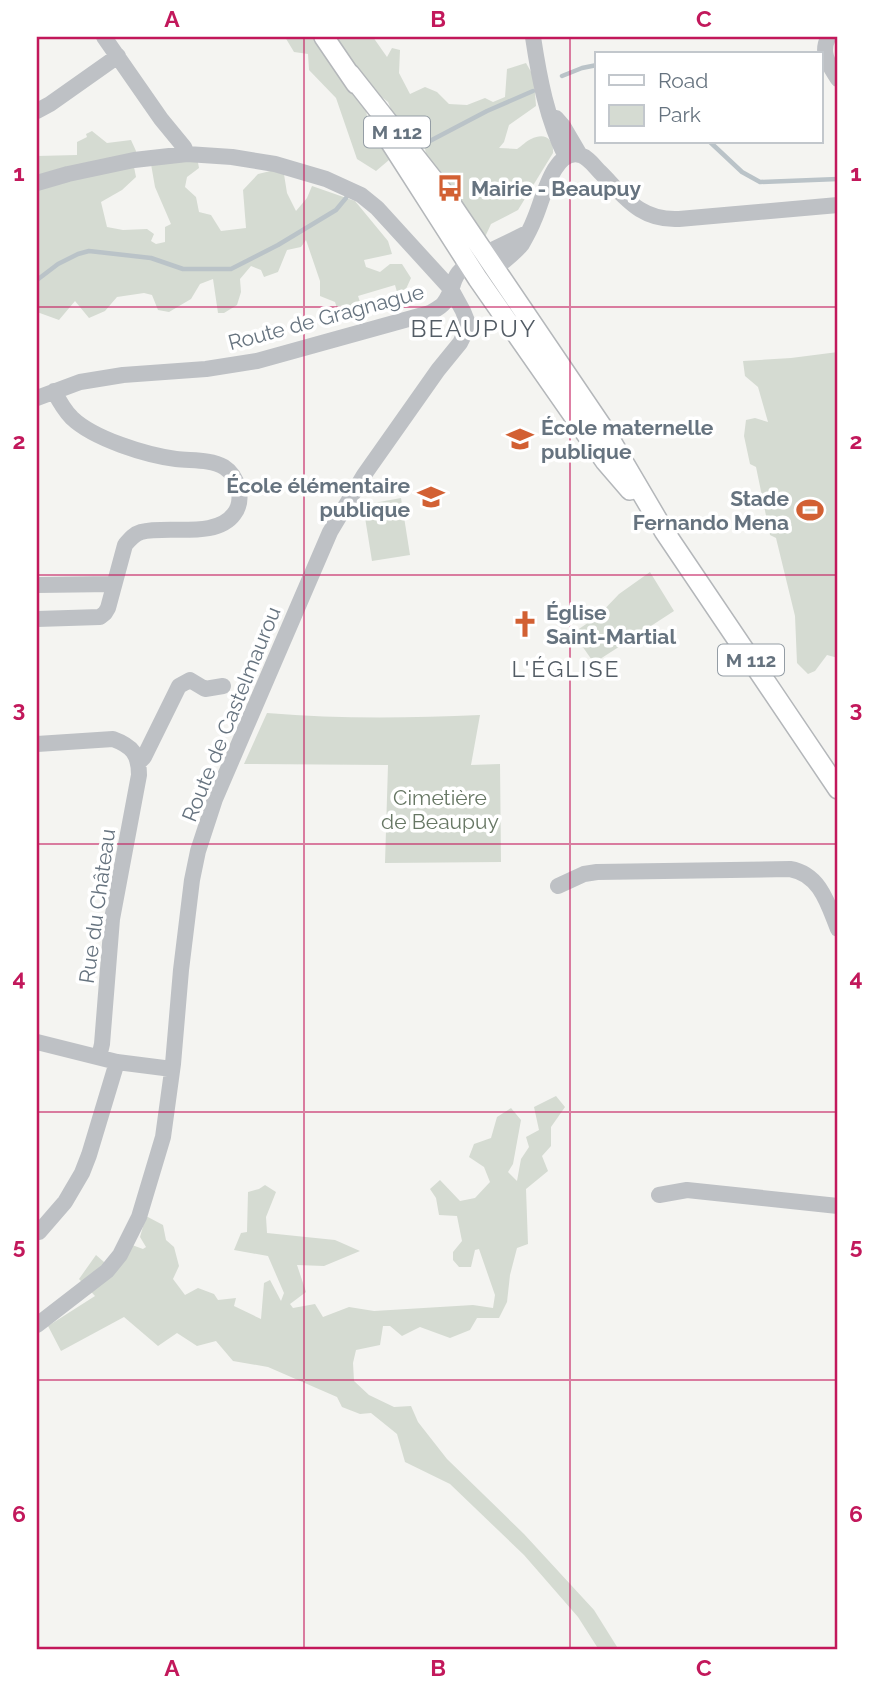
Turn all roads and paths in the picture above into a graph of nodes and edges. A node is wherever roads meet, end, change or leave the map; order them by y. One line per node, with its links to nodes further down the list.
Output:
1 (104, 37): 5 (street)
2 (324, 37): 12 (main road, M 112)
3 (533, 37): 9 (street)
4 (831, 38): 6 (street)
5 (118, 56): 7 (street); 8 (street)
6 (838, 79)
7 (37, 111)
8 (187, 154): 10 (street); 13 (street)
9 (573, 156): 11 (street); 12 (street, Route de Gragnague)
10 (37, 183)
11 (838, 205)
12 (481, 266): 13 (street, Route de Gragnague); 22 (main road, M 112)
13 (451, 289): 14 (street, Route de Gragnague); 28 (street, Route de Castelmaurou)
14 (54, 391): 15 (street, Route de Gragnague); 16 (street)
15 (37, 398)
16 (113, 584): 17 (street); 18 (street)
17 (37, 585)
18 (37, 619)
19 (222, 686): 21 (street, Rue du Château)
20 (37, 744): 21 (street)
21 (139, 762): 26 (street, Rue du Château)
22 (838, 789)
23 (558, 886): 24 (street)
24 (838, 929)
25 (37, 1042): 26 (street)
26 (99, 1057): 27 (street)
27 (117, 1062): 28 (street); 31 (street)
28 (172, 1069): 32 (street, Route de Castelmaurou)
29 (659, 1195): 30 (street)
30 (838, 1206)
31 (39, 1232)
32 (37, 1325)

